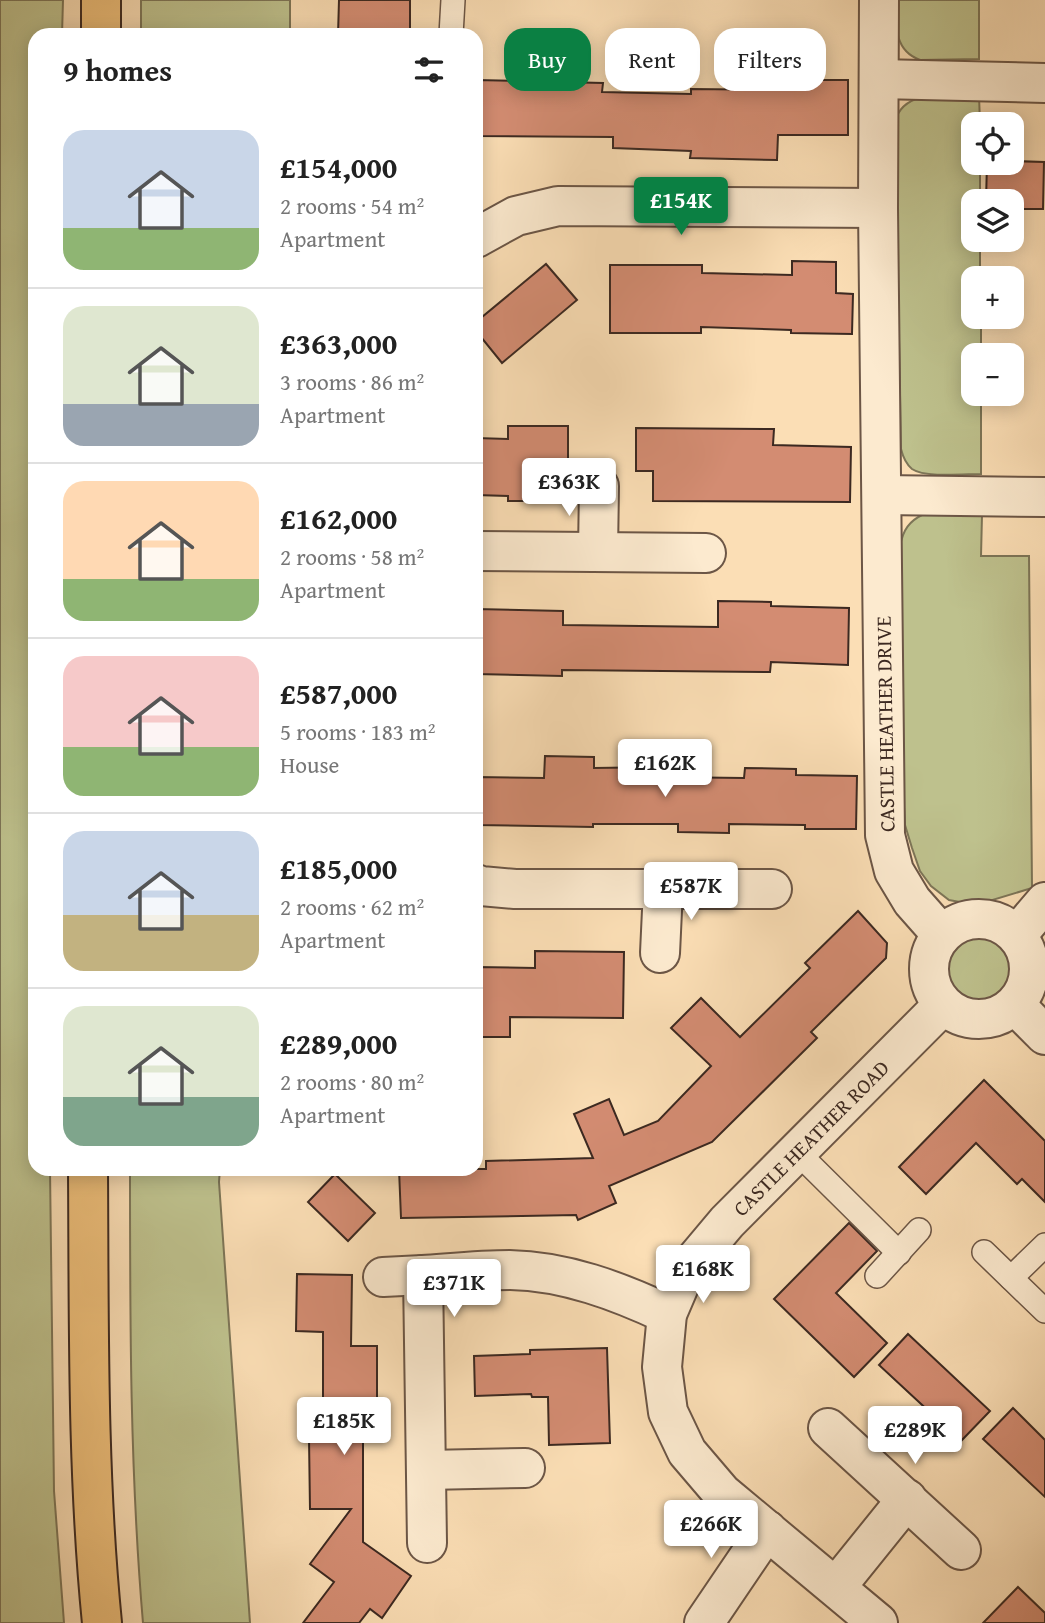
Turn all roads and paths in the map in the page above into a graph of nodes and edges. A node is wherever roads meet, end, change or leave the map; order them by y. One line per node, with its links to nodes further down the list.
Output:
1 (101, 0): 4 (main road)
2 (453, 0): 5 (lane)
3 (878, 0): 6 (street, CASTLE HEATHER DRIVE)
4 (101, 28)
5 (451, 28)
6 (879, 79): 7 (street); 8 (street, CASTLE HEATHER DRIVE)
7 (1045, 83)
8 (878, 208): 9 (street); 11 (street, CASTLE HEATHER DRIVE)
9 (483, 234)
10 (599, 486): 14 (street)
11 (882, 495): 12 (street); 20 (street, CASTLE HEATHER DRIVE)
12 (1045, 497)
13 (483, 551): 14 (street)
14 (598, 552): 15 (street)
15 (706, 553)
16 (483, 886): 17 (street)
17 (663, 889): 18 (street); 22 (street)
18 (772, 889)
19 (1045, 902): 21 (street)
20 (942, 935): 21 (street); 24 (street)
21 (1017, 935): 23 (street)
22 (660, 953)
23 (1015, 1005): 24 (street); 25 (street)
24 (943, 1006): 26 (street, CASTLE HEATHER ROAD)
25 (1045, 1035)
26 (797, 1153): 31 (lane); 37 (street, CASTLE HEATHER ROAD)
27 (88, 1176): 46 (main road)
28 (919, 1230): 31 (lane)
29 (1045, 1245): 35 (lane)
30 (984, 1252): 35 (lane)
31 (899, 1253): 33 (lane)
32 (423, 1275): 34 (street); 37 (street); 40 (street)
33 (877, 1276)
34 (383, 1277)
35 (1011, 1278): 36 (lane)
36 (1045, 1311)
37 (667, 1314): 42 (street, CASTLE HEATHER ROAD)
38 (828, 1428): 41 (street)
39 (525, 1468): 40 (street)
40 (427, 1470): 43 (street)
41 (907, 1499): 44 (street); 45 (street)
42 (767, 1530): 45 (street, CASTLE HEATHER ROAD); 47 (street)
43 (427, 1543)
44 (961, 1549)
45 (836, 1587): 48 (street, CASTLE HEATHER ROAD)
46 (102, 1623)
47 (704, 1623)
48 (878, 1623)

